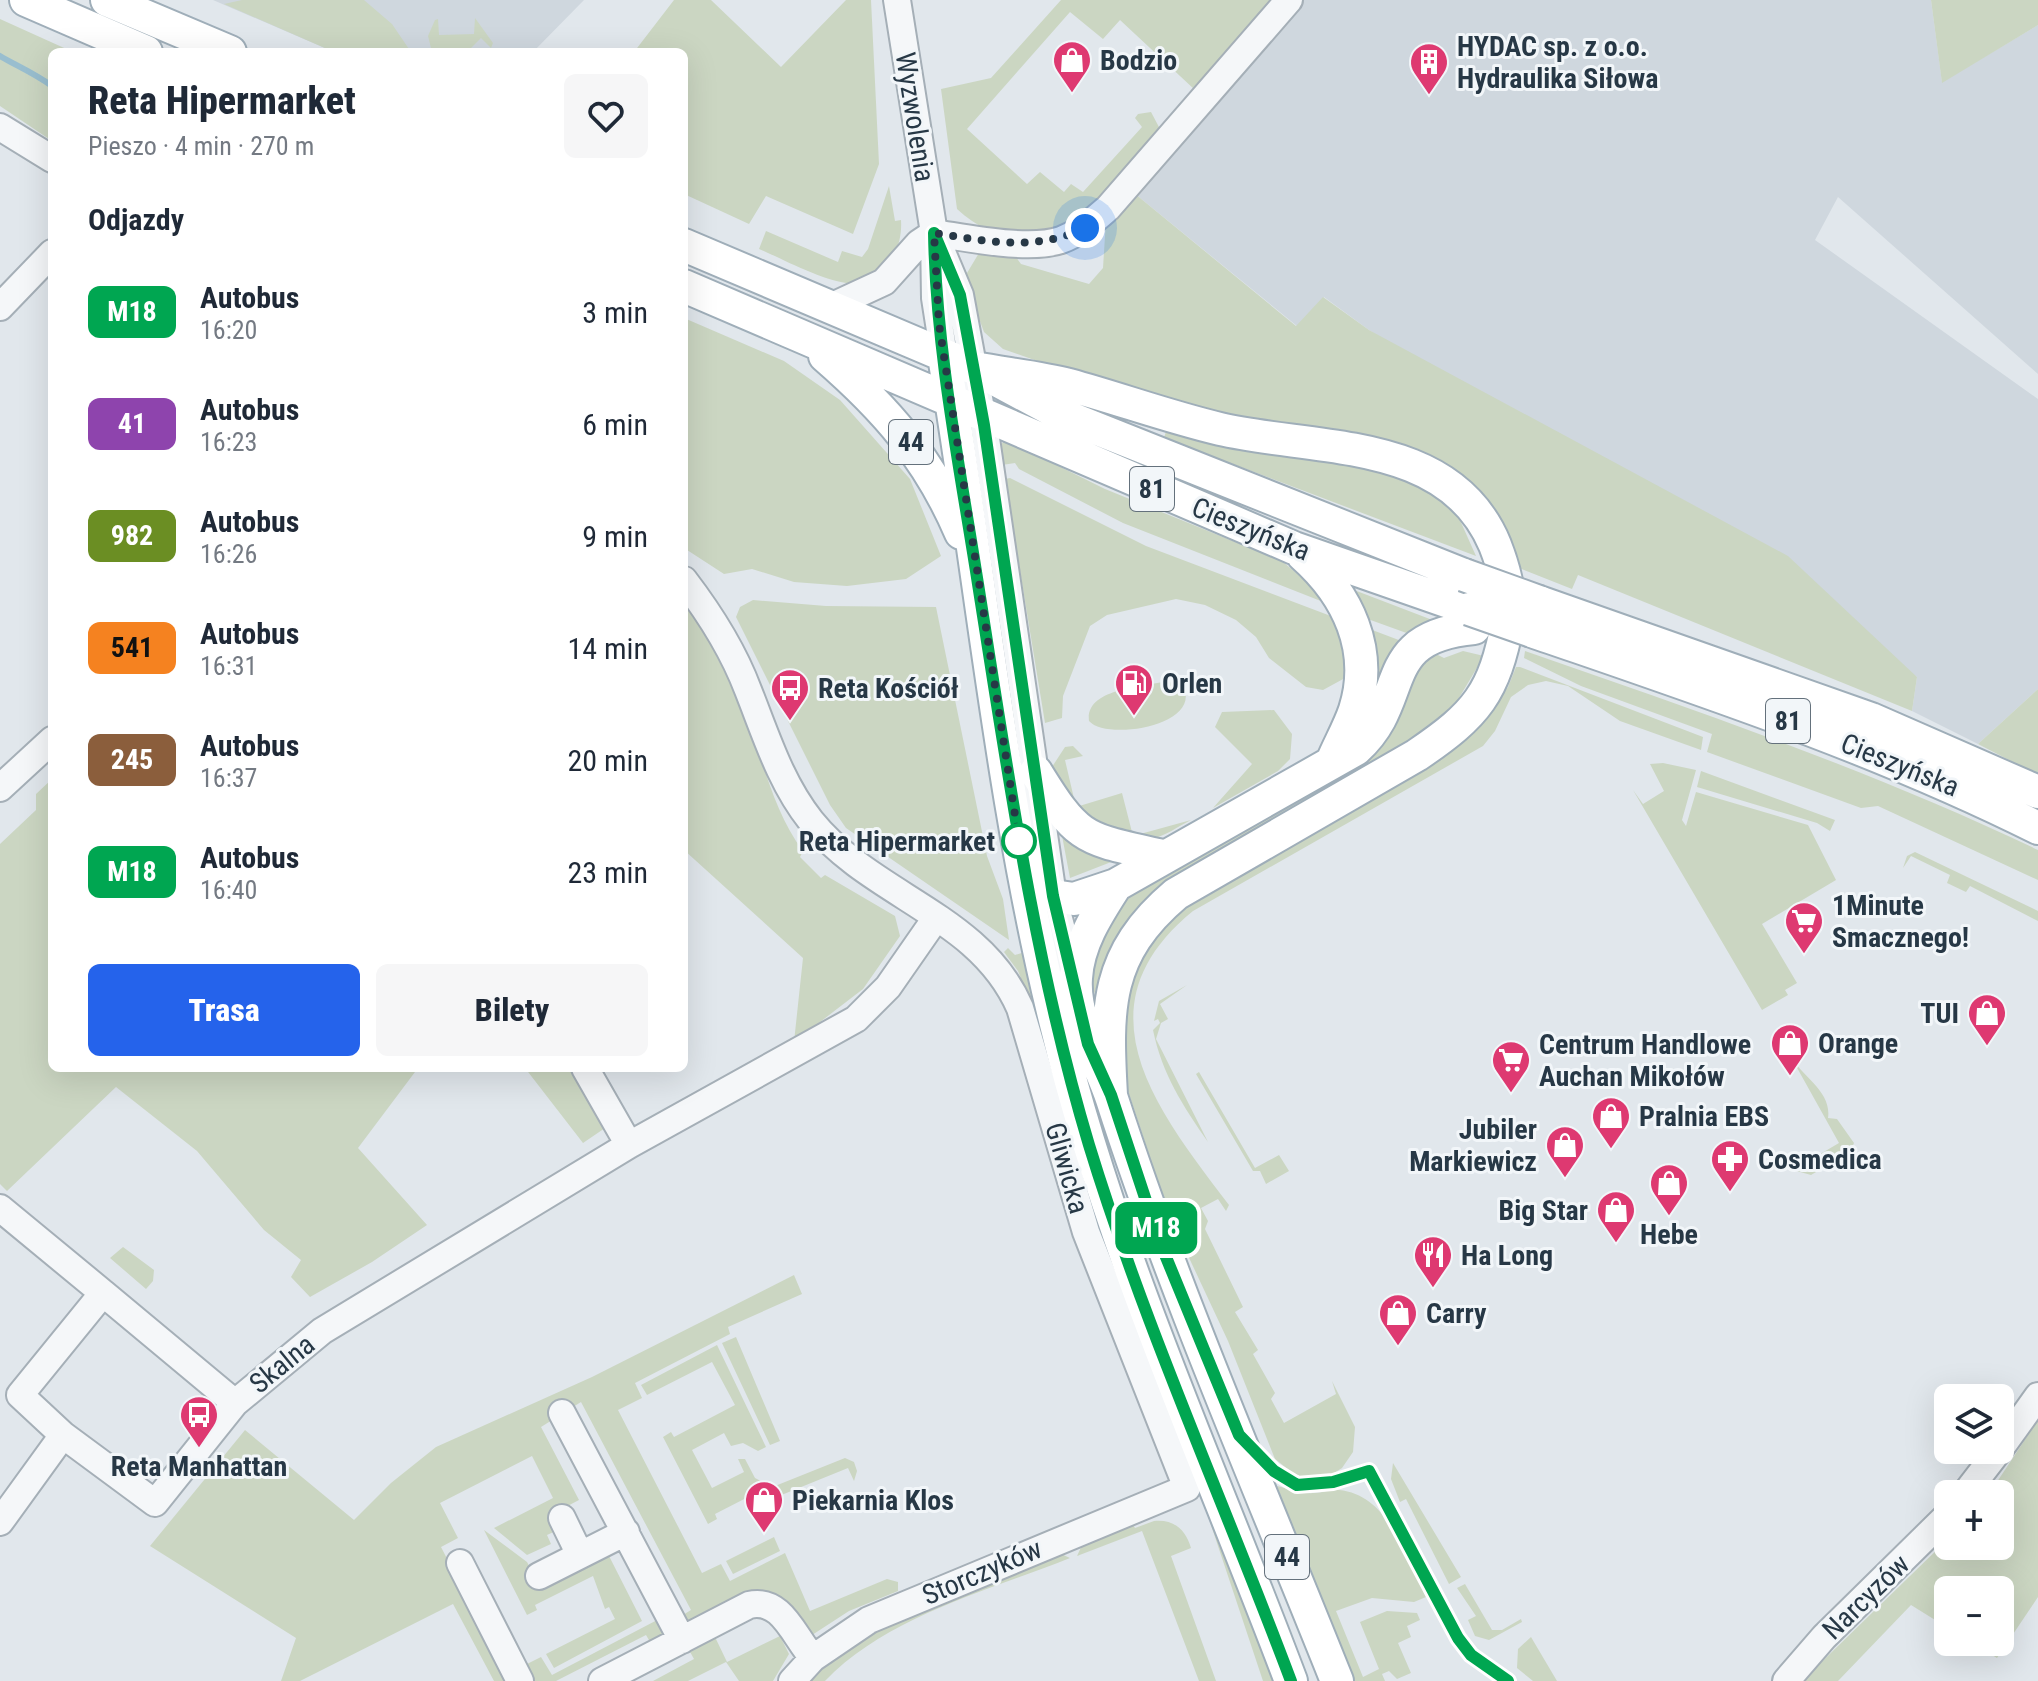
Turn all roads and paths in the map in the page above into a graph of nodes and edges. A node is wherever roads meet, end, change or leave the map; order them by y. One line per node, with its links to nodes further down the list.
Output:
1 (26, 0): 5 (main road)
2 (107, 0): 6 (main road)
3 (897, 0): 9 (street, Wyzwolenia)
4 (1289, 0): 9 (street)
5 (137, 48)
6 (221, 48)
7 (0, 127): 8 (street)
8 (48, 157)
9 (934, 233): 14 (street); 16 (street, Wyzwolenia); 17 (street, Wyzwolenia)
10 (688, 247): 14 (main road, Cieszyńska)
11 (48, 257): 13 (street)
12 (688, 288): 15 (main road, Cieszyńska / 44)
13 (0, 307)
14 (830, 307): 16 (main road, Cieszyńska)
15 (805, 338): 18 (main road, Cieszyńska / 81); 21 (main road, 44)
16 (944, 356): 17 (main road, Cieszyńska); 18 (main road, Gliwicka / 44)
17 (974, 368): 19 (street); 23 (main road, Cieszyńska / 81, bridge); 39 (main road)
18 (952, 400): 19 (main road, Cieszyńska / 81); 21 (main road, Gliwicka / 44)
19 (982, 413): 20 (main road, Cieszyńska / 81); 27 (street)
20 (1294, 548): 24 (main road, Cieszyńska / 81); 26 (main road)
21 (975, 565): 31 (main road, Gliwicka / 44)
22 (688, 586): 35 (street, Gliwicka)
23 (1536, 617): 24 (main road, 81, bridge); 29 (main road, Cieszyńska / 81); 30 (main road, Cieszyńska / 81)
24 (1472, 619): 26 (main road)
25 (48, 744): 28 (street)
26 (1332, 762): 32 (main road)
27 (1036, 772): 32 (main road); 34 (street)
28 (0, 788)
29 (2038, 792)
30 (2038, 828)
31 (1022, 858): 34 (main road); 36 (main road, Gliwicka / 44)
32 (1156, 860): 33 (main road); 34 (main road)
33 (1116, 885): 34 (main road); 37 (main road)
34 (1053, 896): 36 (main road); 37 (street)
35 (936, 918): 40 (street, Skalna); 50 (street, Gliwicka)
36 (1034, 928): 63 (main road, Gliwicka / 44)
37 (1075, 980): 39 (main road)
38 (587, 1072): 40 (street)
39 (1111, 1095): 64 (main road, 44)
40 (629, 1145): 44 (street, Skalna)
41 (2, 1210): 42 (street)
42 (103, 1293): 44 (street); 47 (street)
43 (2038, 1396): 46 (street)
44 (235, 1403): 47 (street, Skalna)
45 (562, 1413): 54 (street)
46 (2014, 1430)
47 (63, 1435): 52 (street)
48 (1989, 1464): 49 (street)
49 (1976, 1480)
50 (1187, 1488): 59 (street, Storczyków)
51 (562, 1518): 55 (street)
52 (0, 1522)
53 (1934, 1529): 65 (street, Narcyzów)
54 (626, 1532): 55 (street); 58 (street)
55 (580, 1555): 57 (street)
56 (460, 1563): 60 (street)
57 (539, 1576)
58 (682, 1640): 59 (street); 61 (street)
59 (813, 1658): 62 (street, Storczyków)
60 (520, 1681)
61 (602, 1681)
62 (792, 1681)
63 (1291, 1681)
64 (1337, 1681)
65 (1786, 1681)

